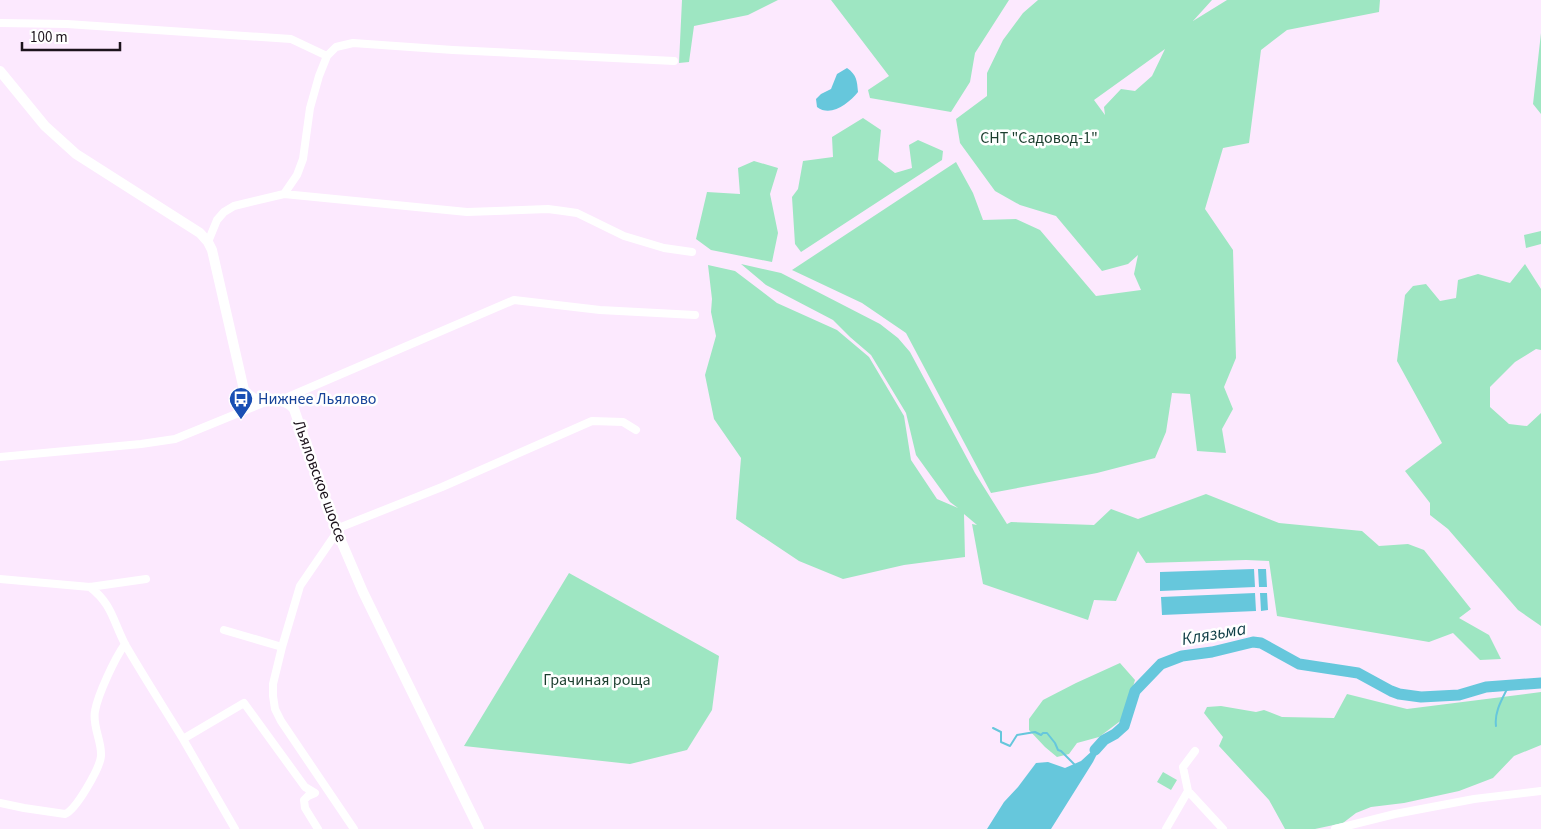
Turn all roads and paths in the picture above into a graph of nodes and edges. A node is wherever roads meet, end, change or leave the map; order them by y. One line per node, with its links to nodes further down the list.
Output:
1 (0, 23): 2 (street)
2 (327, 56): 3 (street); 5 (street)
3 (674, 61)
4 (0, 71): 6 (street)
5 (284, 194): 6 (street); 7 (street)
6 (208, 242): 9 (street)
7 (692, 252)
8 (695, 315): 10 (street)
9 (270, 400): 10 (street); 12 (street)
10 (281, 400): 13 (street, Льяловское шоссе)
11 (636, 430): 13 (street)
12 (0, 457)
13 (337, 531): 19 (street); 28 (street, Льяловское шоссе)
14 (0, 579): 16 (street)
15 (146, 579): 16 (street)
16 (90, 587): 18 (street)
17 (224, 630): 19 (street)
18 (125, 644): 20 (street); 24 (street)
19 (282, 646): 27 (street)
20 (183, 739): 25 (street); 26 (street)
21 (1195, 751): 22 (street)
22 (1188, 791): 29 (street); 30 (street)
23 (1541, 791): 31 (street)
24 (0, 803)
25 (236, 829)
26 (318, 829)
27 (354, 829)
28 (479, 829)
29 (1166, 829)
30 (1223, 829)
31 (1335, 829)

